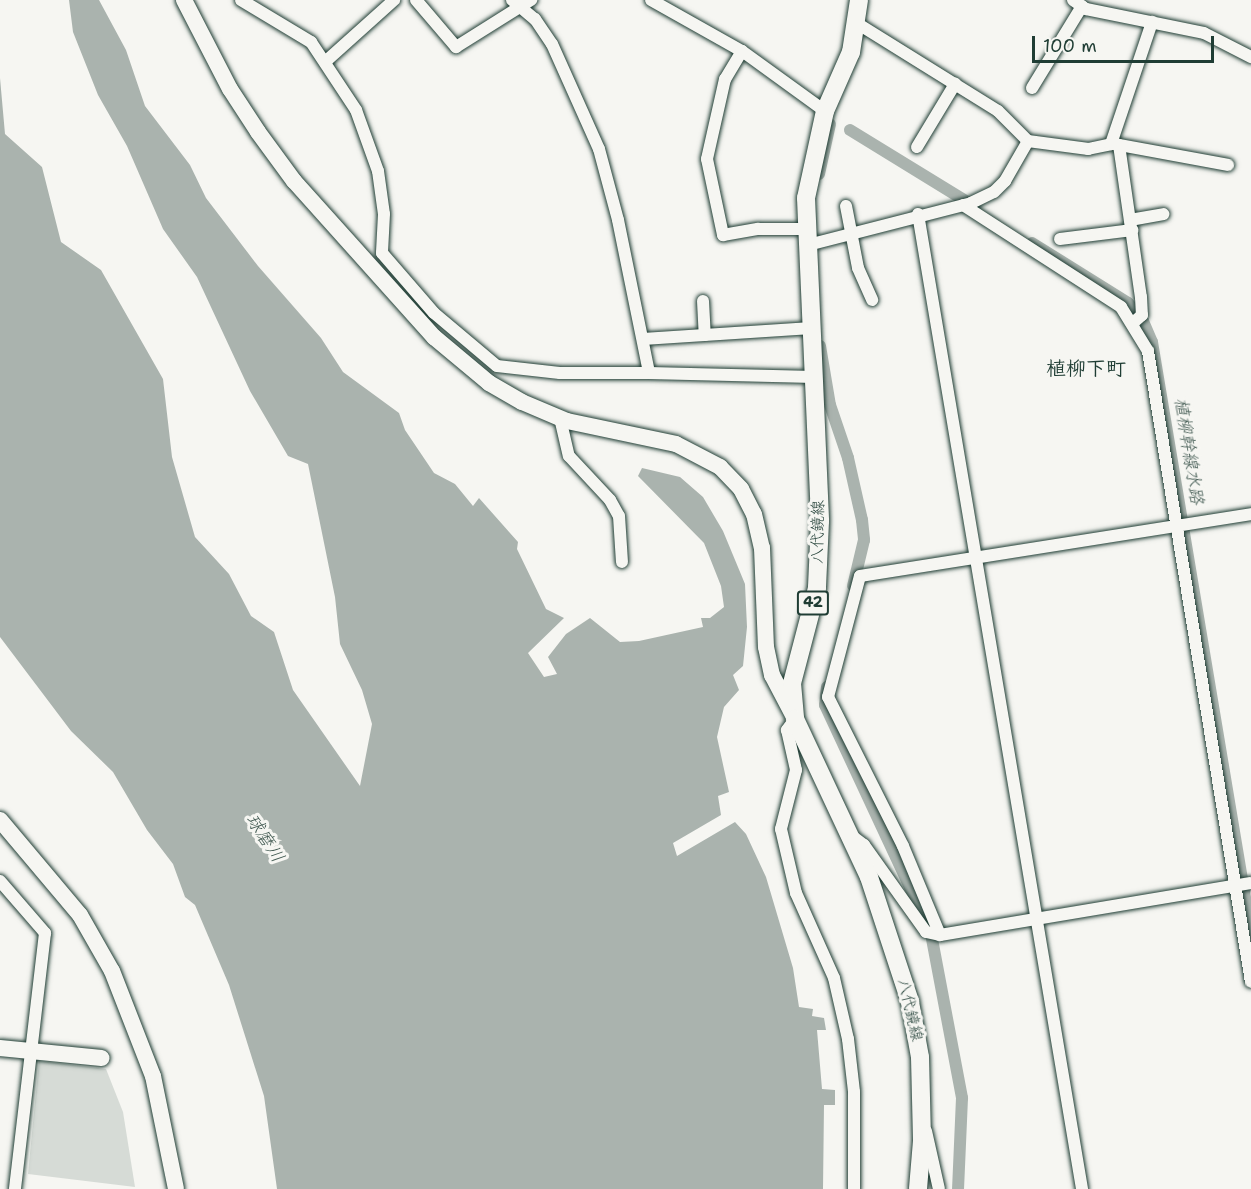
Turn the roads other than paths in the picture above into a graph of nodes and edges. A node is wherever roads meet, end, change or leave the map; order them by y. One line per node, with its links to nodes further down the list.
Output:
1 (184, 0): 35 (street)
2 (394, 0): 14 (street)
3 (416, 0): 9 (street)
4 (531, 0): 9 (street)
5 (651, 0): 12 (street)
6 (859, 0): 10 (main road, 八代鏡線 / 42)
7 (244, 1): 14 (street)
8 (1078, 3): 11 (street); 16 (street)
9 (516, 4): 36 (street)
10 (855, 22): 15 (street); 17 (main road, 八代鏡線 / 42)
11 (1152, 22): 13 (street); 19 (street)
12 (741, 51): 17 (street); 28 (street)
13 (1251, 57)
14 (325, 62): 37 (street)
15 (955, 84): 18 (street); 20 (street)
16 (1032, 88)
17 (825, 111): 28 (main road, 八代鏡線 / 42)
18 (1028, 141): 19 (street); 22 (street)
19 (1115, 145): 21 (street); 26 (street)
20 (917, 147)
21 (1228, 165)
22 (963, 205): 24 (street); 32 (street)
23 (846, 206): 27 (street)
24 (918, 214): 27 (street); 43 (street)
25 (1163, 214): 26 (street)
26 (1131, 225): 29 (street); 32 (street)
27 (852, 233): 28 (street); 30 (street)
28 (807, 237): 33 (main road, 八代鏡線 / 42)
29 (1060, 239)
30 (872, 300)
31 (703, 301): 34 (street)
32 (1138, 319): 42 (street)
33 (812, 328): 34 (street); 39 (main road, 八代鏡線 / 42)
34 (705, 335): 36 (street)
35 (434, 338): 37 (street); 40 (street)
36 (643, 339): 38 (street)
37 (497, 366): 38 (street)
38 (649, 373): 39 (street)
39 (814, 377): 45 (main road, 八代鏡線 / 42)
40 (560, 418): 44 (street); 45 (street)
41 (1251, 514): 42 (street)
42 (1180, 526): 43 (street); 49 (street)
43 (976, 558): 50 (street); 51 (street)
44 (622, 562)
45 (795, 718): 47 (main road, 八代鏡線 / 42); 59 (street)
46 (0, 820): 58 (street)
47 (850, 834): 51 (street); 56 (main road, 八代鏡線 / 42)
48 (0, 880): 54 (street)
49 (1242, 884): 50 (street); 52 (street)
50 (1037, 919): 51 (street); 62 (street)
51 (940, 935)
52 (1251, 982)
53 (0, 1048): 54 (street)
54 (32, 1052): 55 (street); 57 (street)
55 (102, 1058)
56 (921, 1122): 60 (main road, 八代鏡線 / 42); 61 (street)
57 (15, 1189)
58 (176, 1189)
59 (854, 1189)
60 (918, 1189)
61 (939, 1189)
62 (1082, 1189)

